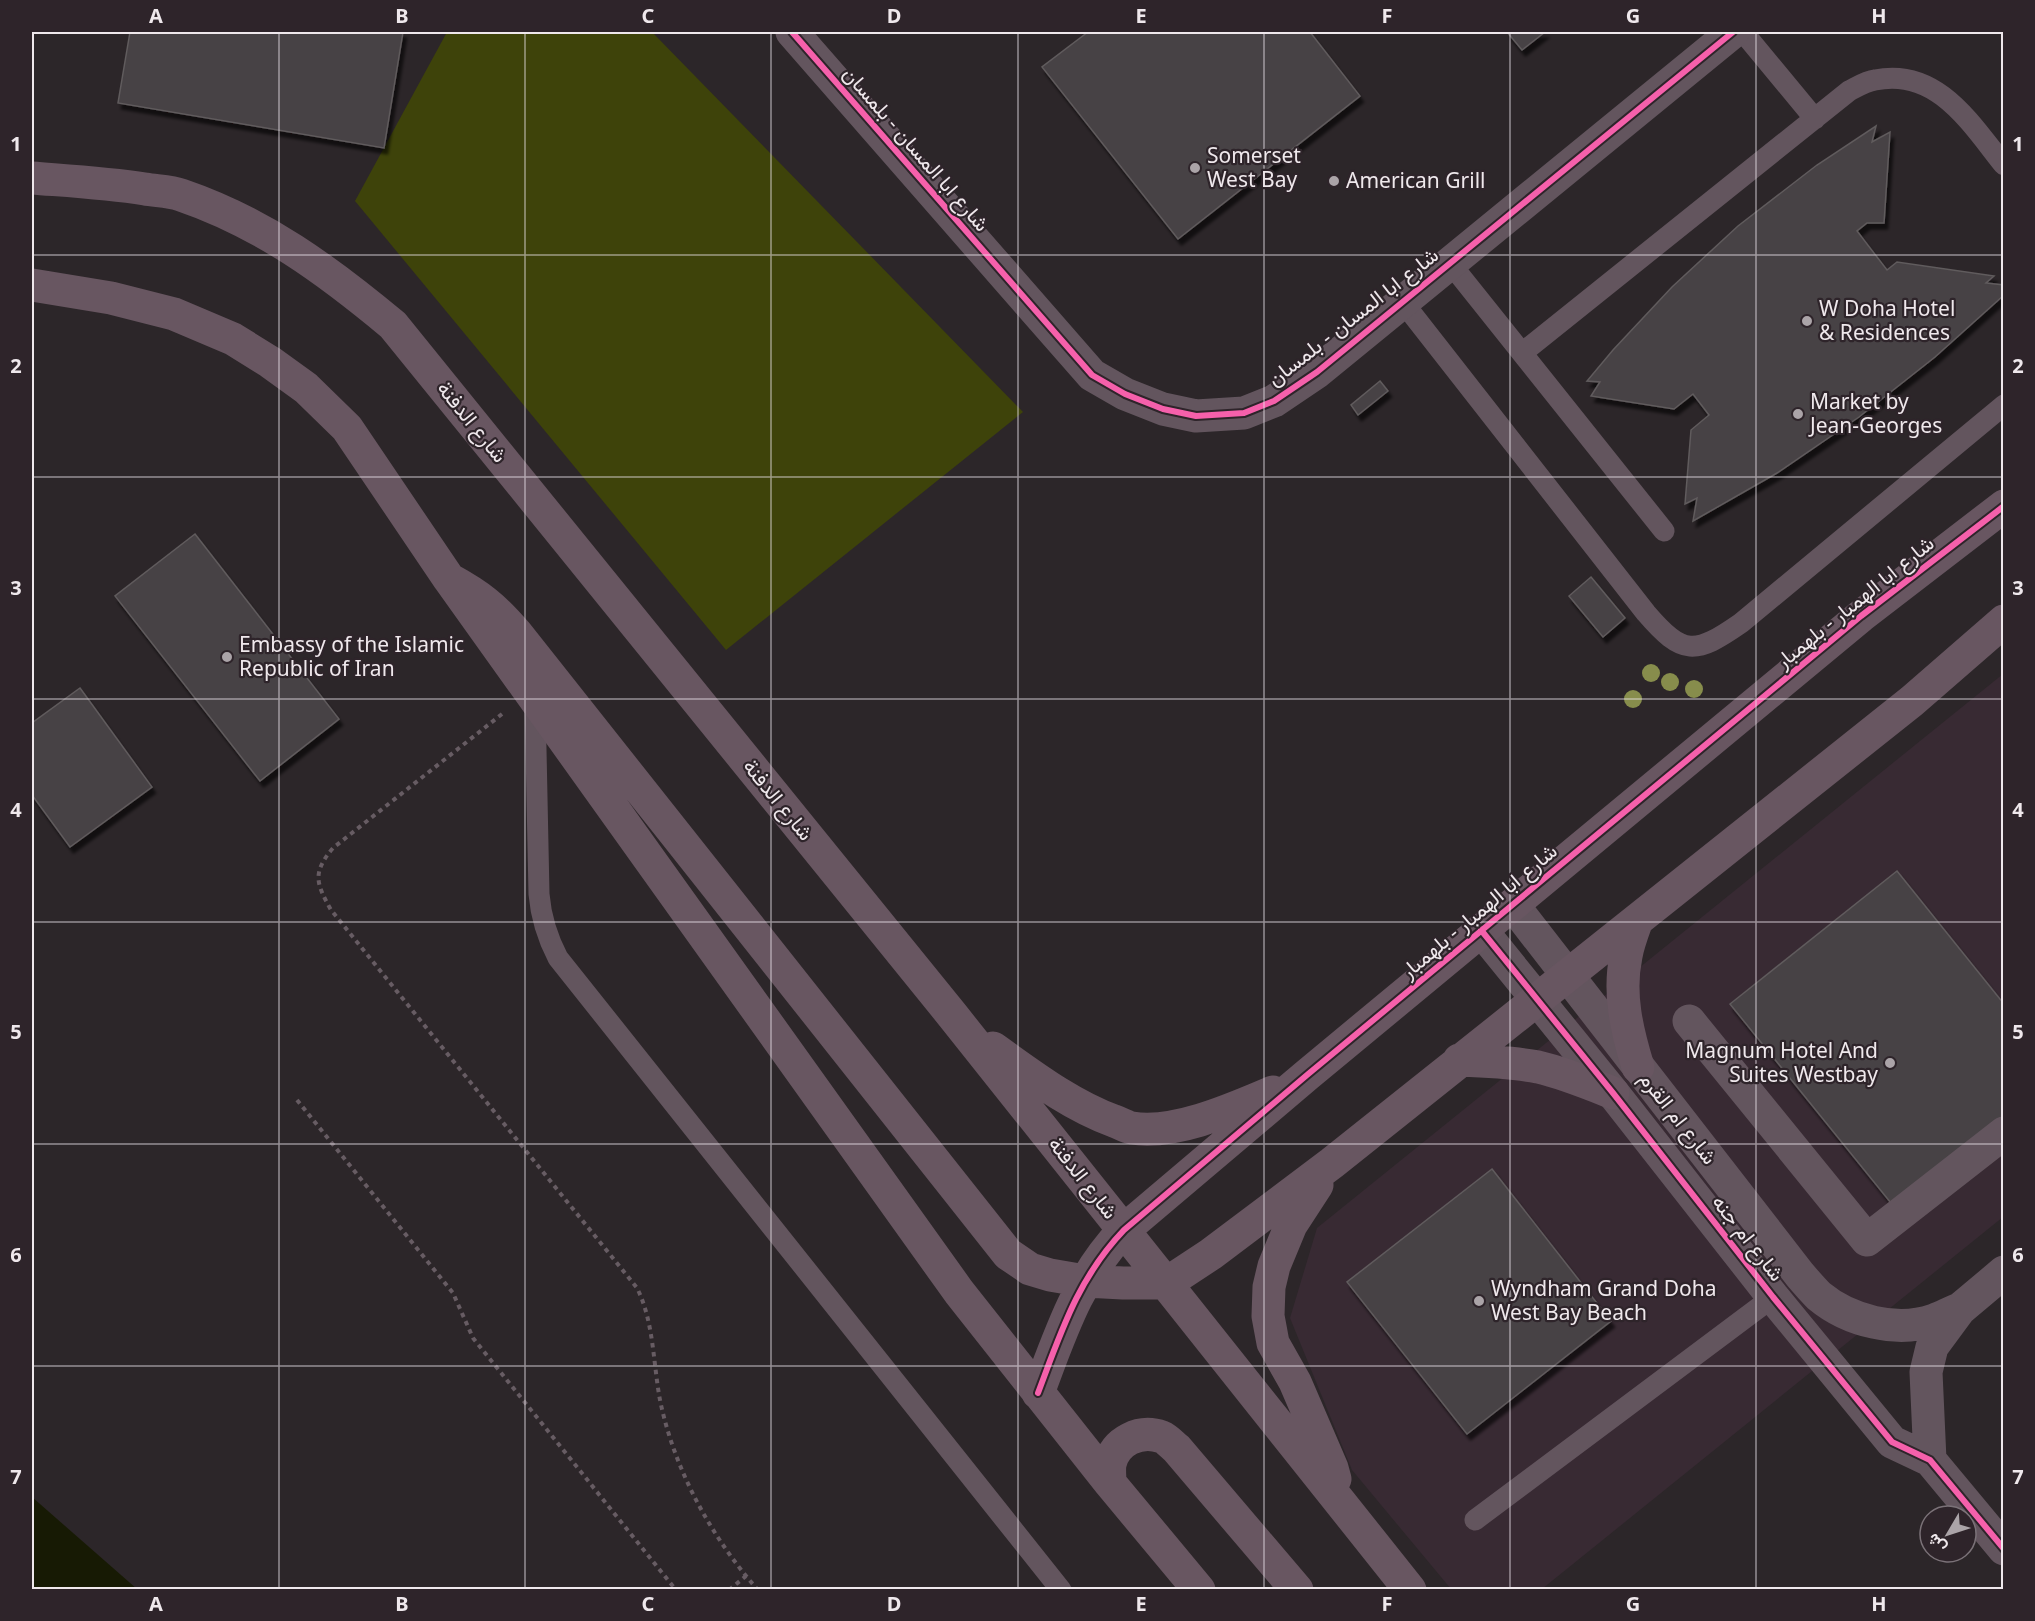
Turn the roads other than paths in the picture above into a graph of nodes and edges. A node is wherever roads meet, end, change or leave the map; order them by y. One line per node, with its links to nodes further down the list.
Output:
1 (792, 32): 9 (street, شارع ابا المسان - بلمسان)
2 (1733, 32): 7 (street, شارع ابا المسان - بلمسان)
3 (1743, 32): 4 (lane)
4 (1815, 118): 5 (lane); 10 (lane)
5 (2004, 165)
6 (32, 178): 22 (main road, شارع الدفنة)
7 (1450, 262): 9 (street, شارع ابا المسان - بلمسان); 10 (lane)
8 (32, 285): 14 (main road)
9 (1402, 302): 11 (lane)
10 (1522, 354): 13 (lane)
11 (2004, 405)
12 (2004, 506): 17 (main road, شارع ابا الهمبار - بلهمبار)
13 (1664, 531)
14 (449, 579): 16 (main road); 32 (main road)
15 (2004, 621): 18 (main road)
16 (532, 694): 36 (main road); 42 (lane)
17 (1513, 905): 19 (main road, شارع ابا الهمبار - بلهمبار); 20 (street, شارع ام القرم)
18 (1636, 920): 20 (main road); 25 (main road)
19 (1481, 930): 21 (street, شارع ام جنه); 26 (main road, شارع ابا الهمبار - بلهمبار)
20 (1567, 975): 21 (main road); 25 (street, شارع ام القرم)
21 (1537, 999): 24 (main road); 27 (street, شارع ام جنه)
22 (953, 1016): 26 (main road); 30 (main road, شارع الدفنة)
23 (1689, 1021): 28 (street)
24 (1459, 1060): 27 (main road); 29 (main road)
25 (1638, 1067): 35 (street, شارع ام القرم)
26 (1307, 1075): 30 (main road, شارع ابا الهمبار - بلهمبار)
27 (1613, 1093): 34 (street, شارع ام جنه)
28 (2004, 1133)
29 (1332, 1164): 33 (main road); 39 (main road)
30 (1124, 1230): 32 (main road, شارع ابا الهمبار - بلهمبار); 33 (main road, شارع الدفنة)
31 (2004, 1272): 35 (street, شارع ام القرم)
32 (1085, 1281): 33 (main road); 36 (main road, شارع ابا الهمبار - بلهمبار)
33 (1167, 1282): 39 (main road, شارع الدفنة)
34 (1773, 1297): 37 (street, شارع ام جنه); 40 (lane)
35 (1960, 1309): 37 (street, شارع ام القرم)
36 (1038, 1393): 38 (main road)
37 (1930, 1460): 41 (street, شارع ام جنه)
38 (1110, 1483): 43 (main road); 44 (main road)
39 (1340, 1501): 45 (main road, شارع الدفنة)
40 (1475, 1520)
41 (2004, 1549)
42 (1061, 1590)
43 (1199, 1590)
44 (1297, 1590)
45 (1410, 1590)

